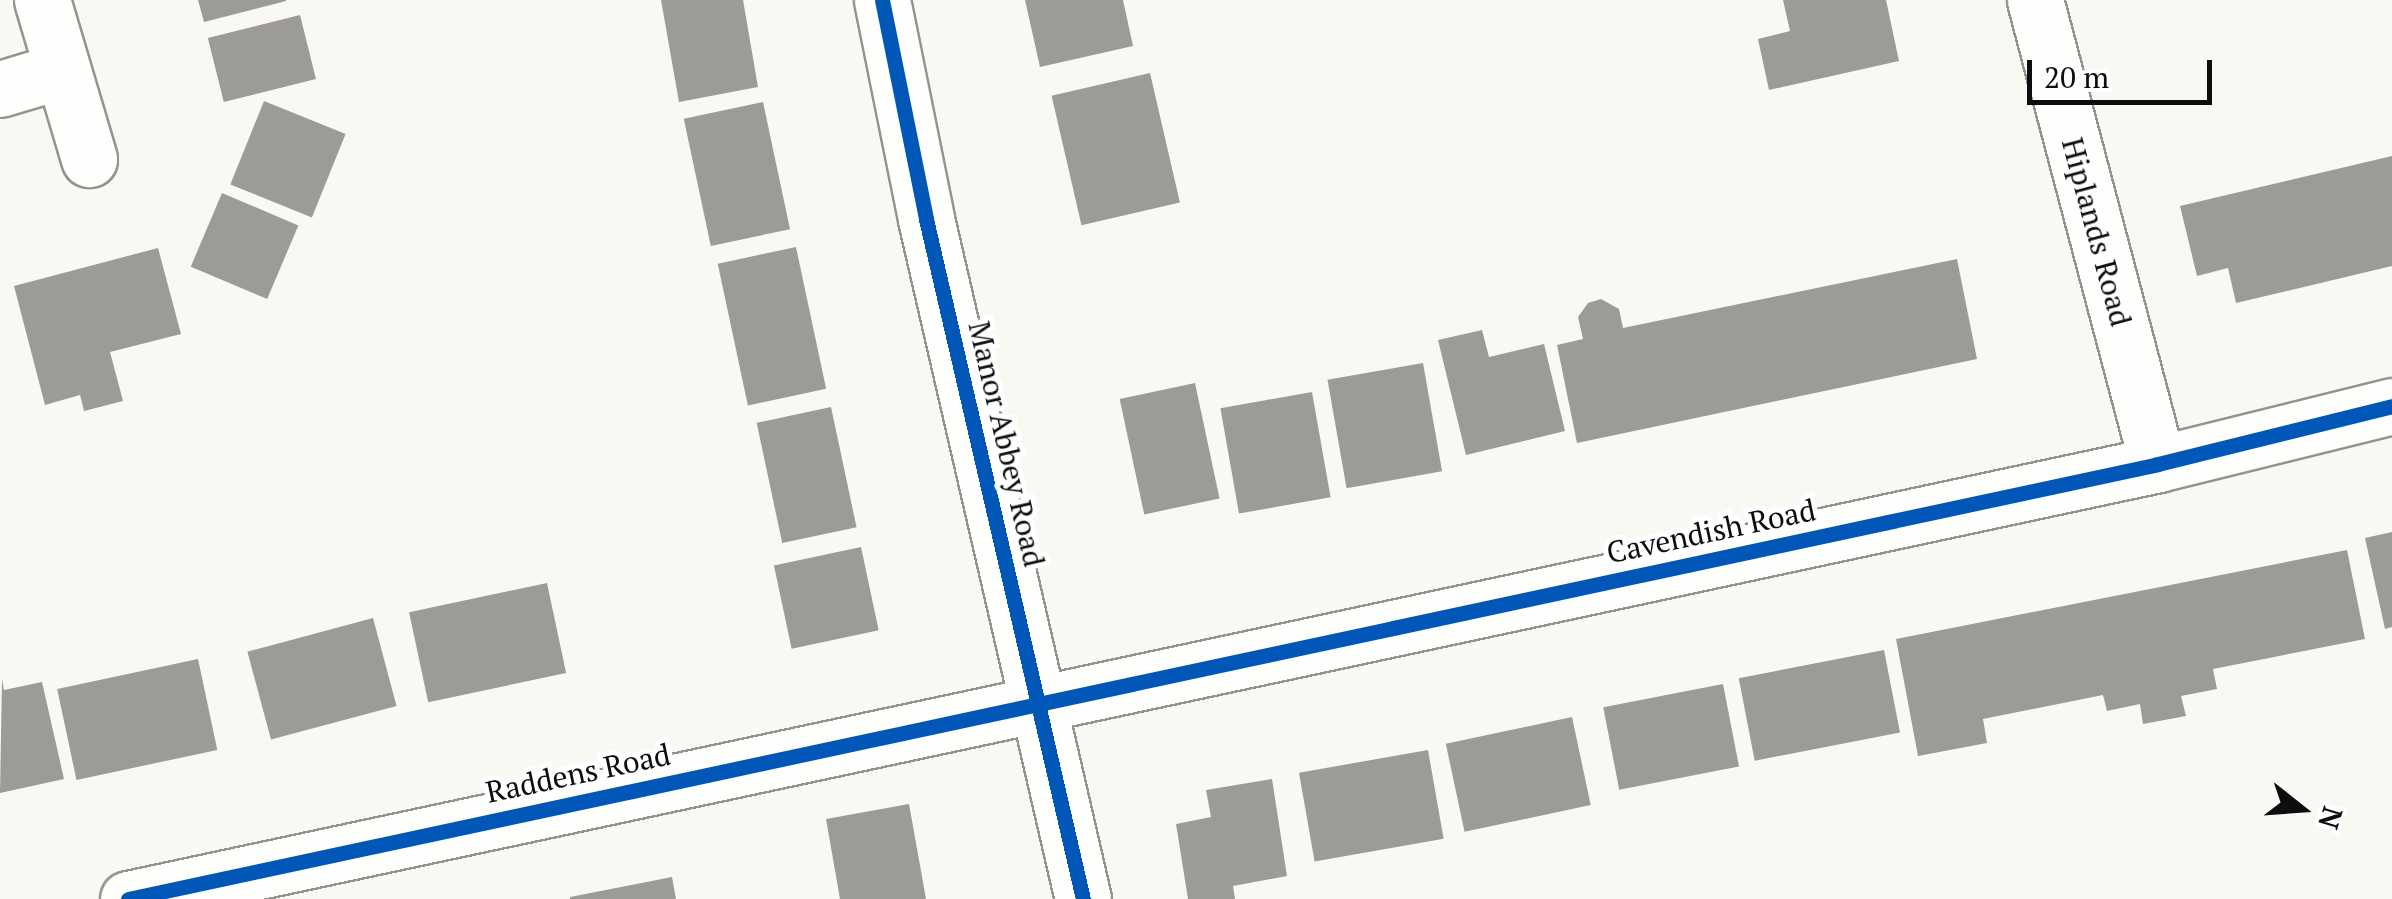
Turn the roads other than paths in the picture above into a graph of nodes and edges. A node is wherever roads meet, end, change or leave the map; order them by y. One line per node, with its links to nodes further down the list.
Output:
1 (42, 0): 4 (street)
2 (882, 0): 9 (street, Manor Abbey Road)
3 (2035, 0): 8 (street, Hiplands Road)
4 (60, 71): 5 (street); 6 (street)
5 (0, 89)
6 (89, 160)
7 (2392, 406): 8 (street, Cavendish Road)
8 (2158, 464): 9 (street, Cavendish Road)
9 (1040, 702): 10 (street, Raddens Road); 11 (street, Manor Abbey Road)
10 (128, 899)
11 (1083, 899)

